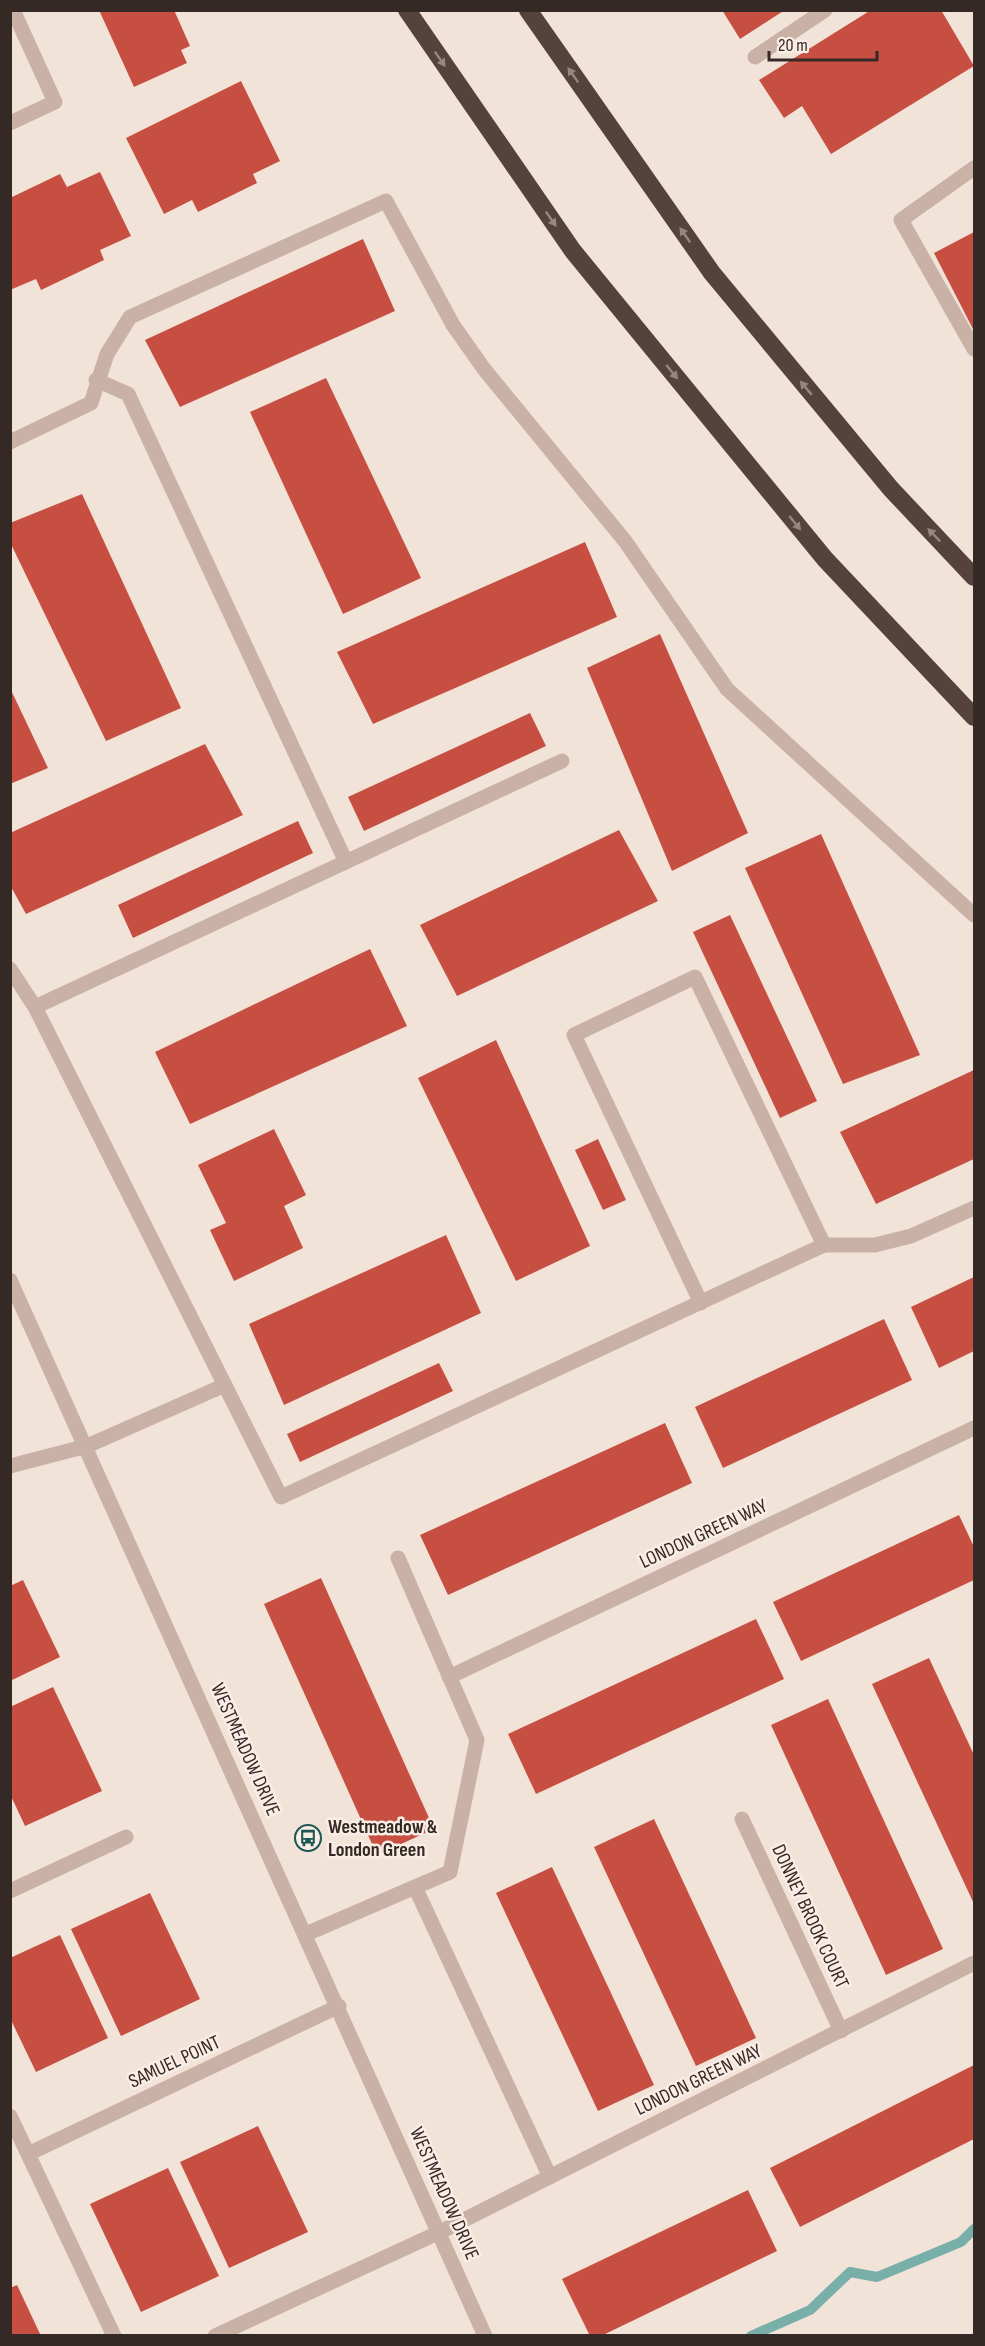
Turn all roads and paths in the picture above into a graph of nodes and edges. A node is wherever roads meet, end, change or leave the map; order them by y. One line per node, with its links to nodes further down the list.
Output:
1 (13, 10): 6 (street)
2 (407, 10): 12 (highway, one-way to 12)
3 (528, 10): 11 (highway, one-way to 3)
4 (825, 10): 5 (street)
5 (755, 57)
6 (10, 123)
7 (975, 168): 8 (street)
8 (975, 349)
9 (96, 380): 10 (street); 14 (street); 15 (street)
10 (10, 442)
11 (975, 577)
12 (975, 717)
13 (562, 761): 14 (street)
14 (346, 862): 17 (street)
15 (975, 915)
16 (10, 969): 17 (street)
17 (35, 1007): 22 (street)
18 (975, 1208): 19 (street)
19 (824, 1245): 21 (street); 21 (street)
20 (10, 1280): 24 (street, WESTMEADOW DRIVE)
21 (701, 1303): 22 (street)
22 (225, 1385): 24 (street)
23 (975, 1428): 27 (street, LONDON GREEN WAY)
24 (87, 1446): 25 (street); 32 (street, WESTMEADOW DRIVE)
25 (10, 1466)
26 (398, 1558): 27 (street)
27 (449, 1677): 30 (street)
28 (742, 1818): 35 (street, DONNEY BROOK COURT)
29 (126, 1837): 31 (street)
30 (415, 1887): 32 (street); 38 (street)
31 (10, 1891)
32 (306, 1934): 34 (street, WESTMEADOW DRIVE)
33 (975, 1964): 35 (street, LONDON GREEN WAY)
34 (339, 2006): 37 (street, SAMUEL POINT); 39 (street, WESTMEADOW DRIVE)
35 (841, 2031): 38 (street, LONDON GREEN WAY)
36 (10, 2116): 37 (street)
37 (28, 2154): 40 (street)
38 (550, 2176): 39 (street, LONDON GREEN WAY)
39 (440, 2232): 41 (street, LONDON GREEN WAY); 42 (street, WESTMEADOW DRIVE)
40 (114, 2336)
41 (215, 2336)
42 (485, 2336)

